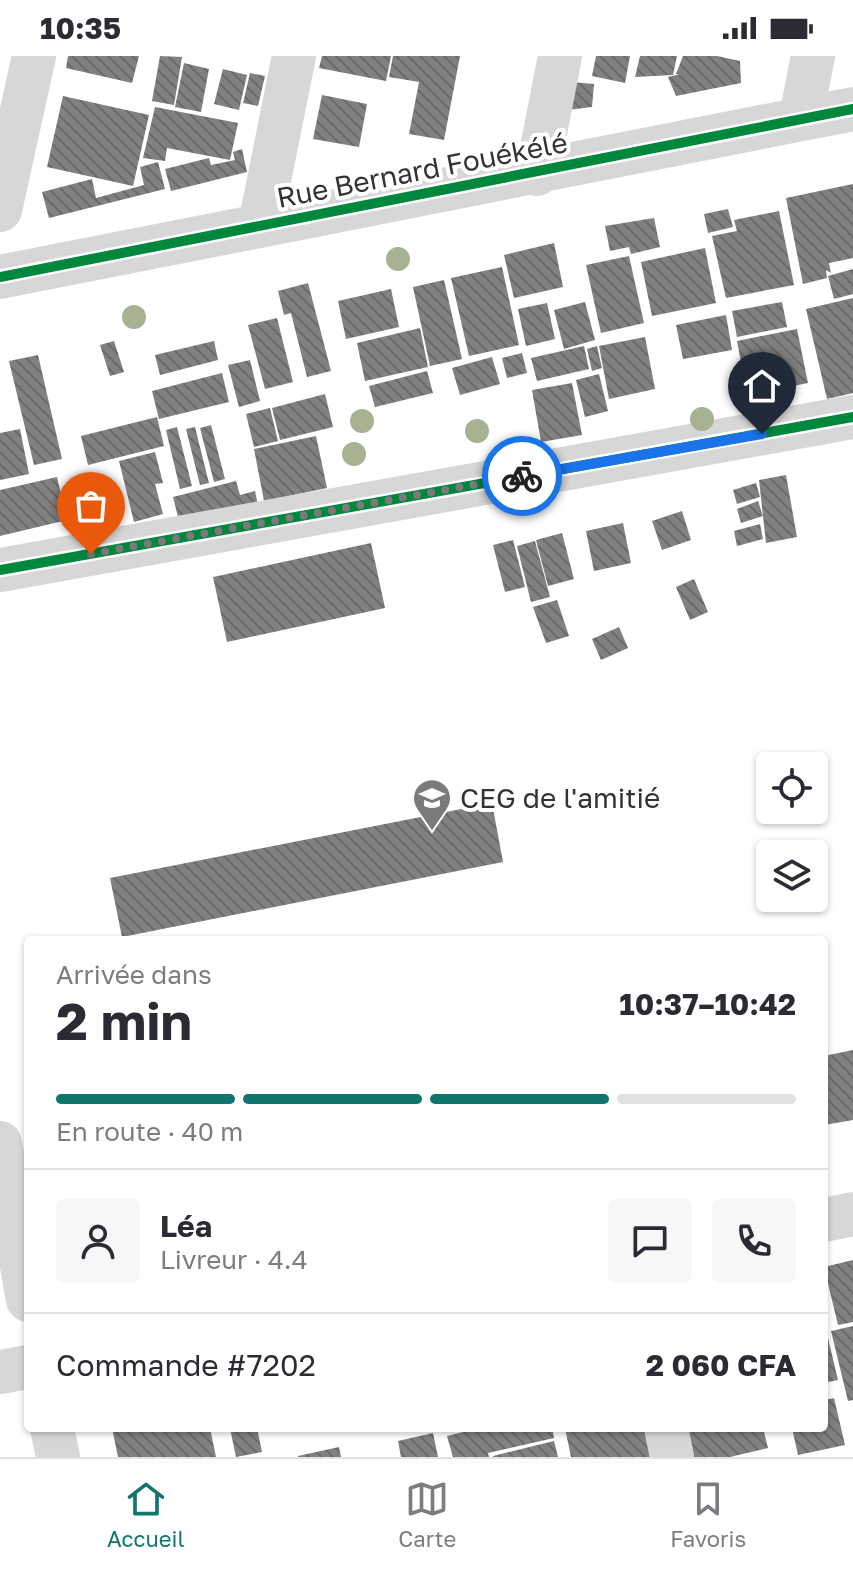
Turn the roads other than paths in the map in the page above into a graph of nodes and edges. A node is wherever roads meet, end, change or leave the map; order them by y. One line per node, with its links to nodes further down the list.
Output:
1 (34, 56): 8 (street)
2 (294, 56): 9 (street)
3 (560, 56): 7 (street)
4 (813, 56): 6 (street)
5 (853, 109): 6 (street, Rue Bernard Fouékélé)
6 (801, 117): 7 (street, Rue Bernard Fouékélé)
7 (537, 174): 9 (street, Rue Bernard Fouékélé)
8 (0, 210)
9 (260, 225): 10 (street, Rue Bernard Fouékélé)
10 (0, 277)
11 (853, 417): 12 (street)
12 (0, 570)
13 (0, 1143): 16 (street)
14 (853, 1214): 15 (street)
15 (828, 1219)
16 (24, 1278)
17 (24, 1368): 18 (street)
18 (0, 1372)
19 (53, 1432): 21 (street)
20 (667, 1432): 22 (street)
21 (58, 1457)
22 (672, 1457)

